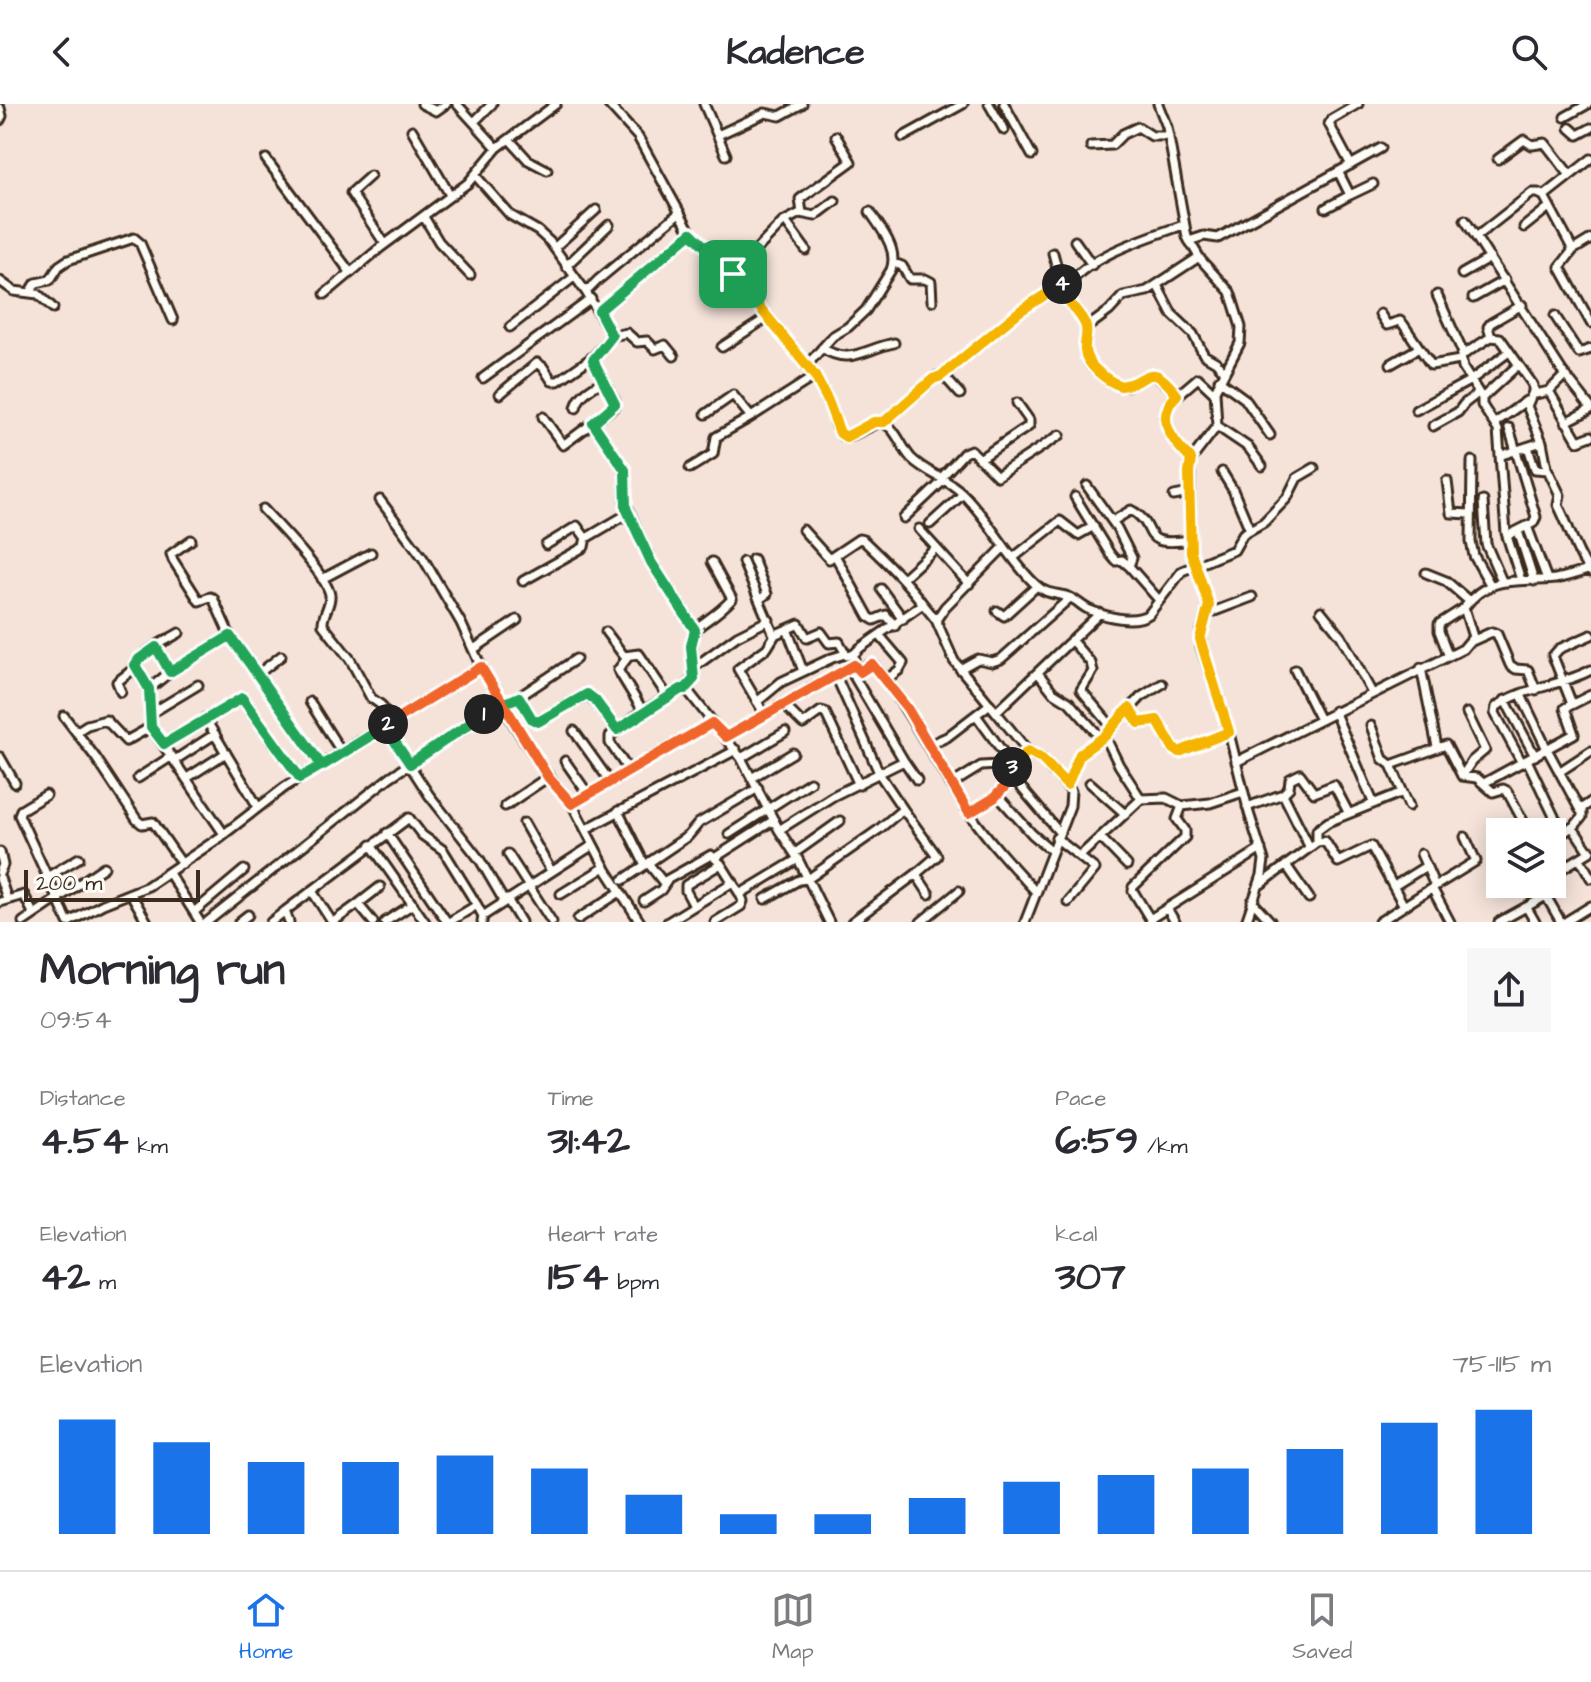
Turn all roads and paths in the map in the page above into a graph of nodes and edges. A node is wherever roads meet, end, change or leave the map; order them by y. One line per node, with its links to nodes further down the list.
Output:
1 (422, 104): 2 (street)
2 (446, 104)
3 (457, 104): 18 (street)
4 (492, 104): 18 (street)
5 (556, 104): 27 (street)
6 (704, 104): 23 (street)
7 (802, 104): 23 (street)
8 (963, 104): 26 (street)
9 (989, 104): 22 (street)
10 (1158, 104): 25 (street)
11 (1358, 104): 36 (street)
12 (1588, 104): 16 (street)
13 (1007, 105): 32 (street)
14 (613, 106): 51 (street)
15 (0, 108): 17 (street)
16 (1565, 117)
17 (0, 120)
18 (474, 122): 29 (street)
19 (1570, 128): 20 (street)
20 (1591, 128)
21 (412, 130): 43 (street)
22 (1004, 130)
23 (718, 135): 31 (street)
24 (836, 136): 52 (street)
25 (1169, 136): 28 (street); 57 (street)
26 (903, 137)
27 (510, 140): 29 (street); 37 (street)
28 (1091, 146)
29 (497, 148): 40 (street)
30 (1381, 148): 36 (street)
31 (726, 155)
32 (1032, 155)
33 (266, 159): 74 (street)
34 (1498, 159): 39 (street)
35 (1591, 159): 39 (street)
36 (1351, 165): 38 (street)
37 (547, 170)
38 (1339, 173): 44 (street); 63 (street)
39 (1569, 174): 45 (street)
40 (475, 175): 43 (street); 65 (street)
41 (370, 176): 64 (street)
42 (1373, 184): 44 (street)
43 (450, 195): 53 (street)
44 (1350, 195): 48 (street)
45 (1544, 196): 47 (street); 60 (street)
46 (835, 201): 52 (street)
47 (1549, 207): 58 (street); 67 (street)
48 (1326, 208)
49 (596, 210): 65 (street)
50 (870, 212): 71 (street)
51 (679, 213): 59 (street); 85 (street)
52 (802, 213): 55 (street)
53 (424, 217): 64 (street); 77 (street)
54 (1465, 220): 60 (street)
55 (785, 221): 66 (street); 75 (street)
56 (609, 225): 73 (street)
57 (1183, 225): 63 (street); 72 (street)
58 (1524, 227)
59 (691, 233): 75 (street); 91 (street)
60 (1476, 237): 70 (street)
61 (1591, 239): 67 (street)
62 (1075, 241): 72 (street)
63 (1189, 241): 69 (street)
64 (385, 244): 74 (street)
65 (554, 248): 73 (street)
66 (806, 250)
67 (1573, 250): 96 (street)
68 (1053, 253): 81 (street)
69 (1199, 257): 82 (street); 113 (street)
70 (1490, 258): 76 (street); 79 (street)
71 (894, 263): 88 (street); 103 (street)
72 (1092, 265): 81 (street)
73 (566, 266): 78 (street)
74 (350, 272): 84 (street)
75 (733, 274): 94 (street)
76 (1462, 274)
77 (470, 275)
78 (574, 277): 85 (street); 97 (street)
79 (1505, 280): 87 (street); 89 (street)
80 (0, 281): 83 (street)
81 (1066, 281): 98 (street); 115 (street)
82 (1157, 285): 98 (street); 113 (street)
83 (31, 291): 90 (street); 95 (street)
84 (325, 294)
85 (588, 295): 91 (street); 117 (street)
86 (1437, 295): 109 (street)
87 (1473, 298)
88 (932, 301)
89 (1522, 305): 100 (street); 131 (street)
90 (53, 308)
91 (599, 311): 99 (street)
92 (1380, 314): 104 (street)
93 (1555, 316): 105 (street)
94 (768, 317): 102 (street); 111 (street)
95 (173, 320)
96 (1591, 323)
97 (510, 327)
98 (1086, 328): 126 (street)
99 (612, 336): 107 (street); 108 (street)
100 (1491, 337): 106 (street); 109 (street)
101 (894, 343): 103 (street)
102 (722, 347)
103 (822, 348): 111 (street)
104 (1419, 348): 109 (street); 110 (street)
105 (1591, 349)
106 (1509, 352): 112 (street); 119 (street)
107 (594, 356): 120 (street); 123 (street)
108 (674, 356)
109 (1461, 356): 119 (street)
110 (1391, 364)
111 (807, 365): 114 (street)
112 (1518, 365): 121 (street); 127 (street)
113 (1224, 371): 118 (street)
114 (815, 376): 135 (street); 136 (street)
115 (941, 376): 124 (street); 136 (street)
116 (1564, 376): 122 (street)
117 (483, 378)
118 (1219, 380): 125 (street); 144 (street)
119 (1471, 380): 127 (street); 132 (street)
120 (603, 381): 130 (street); 138 (street)
121 (1534, 389): 122 (street); 146 (street)
122 (1549, 391): 137 (street)
123 (500, 394)
124 (960, 394)
125 (1215, 394): 126 (street); 140 (street)
126 (1177, 395): 151 (street)
127 (1480, 396): 139 (street); 141 (street)
128 (1526, 401): 139 (street)
129 (1017, 403): 150 (street)
130 (576, 408)
131 (1591, 408): 137 (street)
132 (1416, 410)
133 (706, 414): 135 (street)
134 (543, 417): 138 (street)
135 (751, 417): 154 (street)
136 (884, 422): 158 (street)
137 (1566, 422): 145 (street)
138 (593, 423): 168 (street)
139 (1495, 423): 149 (street)
140 (1217, 426): 151 (street); 153 (street)
141 (1433, 426)
142 (1509, 428): 148 (street)
143 (1060, 435): 150 (street)
144 (1270, 435)
145 (1591, 436)
146 (1542, 442): 147 (street); 156 (street)
147 (1528, 447): 148 (street); 156 (street)
148 (1515, 452): 149 (street); 174 (street)
149 (1502, 455): 179 (street)
150 (981, 458): 158 (street)
151 (1191, 459): 161 (street)
152 (1472, 461): 169 (street)
153 (1262, 466)
154 (690, 468)
155 (1314, 468): 177 (street)
156 (1547, 468): 194 (street)
157 (1222, 472): 177 (street)
158 (942, 479): 162 (street); 170 (street)
159 (1447, 481): 169 (street)
160 (1087, 486): 171 (street)
161 (1189, 493): 163 (street); 182 (street)
162 (963, 494): 172 (street); 184 (street)
163 (1174, 496)
164 (1075, 497): 173 (street)
165 (380, 500): 233 (street)
166 (1483, 501): 201 (street)
167 (263, 509): 197 (street)
168 (629, 513): 180 (street); 223 (street)
169 (1470, 514): 205 (street)
170 (904, 518)
171 (1113, 521): 182 (street); 193 (street)
172 (930, 524)
173 (1094, 526): 188 (street); 193 (street)
174 (1527, 526): 178 (street); 198 (street)
175 (919, 529): 185 (street)
176 (803, 530): 187 (street)
177 (1250, 530): 192 (street)
178 (1518, 531): 179 (street); 202 (street)
179 (1507, 536): 199 (street)
180 (586, 537): 183 (street); 200 (street)
181 (191, 540): 228 (street)
182 (1190, 540): 192 (street)
183 (546, 545)
184 (1004, 547): 188 (street); 203 (street)
185 (935, 549): 196 (street); 203 (street)
186 (371, 553): 197 (street)
187 (836, 557): 196 (street); 221 (street)
188 (1013, 558): 204 (street)
189 (753, 559): 209 (street)
190 (712, 562): 223 (street)
191 (743, 562): 209 (street)
192 (1194, 564): 210 (street); 216 (street)
193 (1129, 566): 210 (street)
194 (1590, 570): 198 (street)
195 (1426, 573): 212 (street)
196 (903, 578): 211 (street)
197 (322, 579): 284 (street)
198 (1547, 579): 202 (street)
199 (1521, 580): 201 (street); 202 (street)
200 (523, 581)
201 (1502, 581): 205 (street)
202 (1534, 581)
203 (969, 584): 220 (street)
204 (1037, 586): 208 (street); 213 (street)
205 (1491, 586): 212 (street)
206 (881, 589): 217 (street)
207 (1252, 597): 216 (street)
208 (1070, 598): 215 (street); 244 (street)
209 (760, 599): 219 (street)
210 (1159, 600): 215 (street)
211 (923, 604): 217 (street); 220 (street)
212 (1466, 605): 231 (street); 235 (street)
213 (997, 611)
214 (1321, 611): 260 (street)
215 (1100, 613): 230 (street)
216 (1207, 614): 292 (street)
217 (903, 619): 221 (street)
218 (517, 620): 233 (street)
219 (769, 620): 226 (street); 242 (street)
220 (936, 620): 244 (street)
221 (895, 626): 229 (street)
222 (787, 629): 226 (street); 234 (street); 247 (street)
223 (695, 630): 242 (street)
224 (606, 632): 237 (street)
225 (179, 633): 232 (street)
226 (775, 635): 267 (street)
227 (1591, 635): 253 (street)
228 (230, 636): 248 (street); 250 (street)
229 (880, 636): 234 (street); 252 (street)
230 (1071, 640): 249 (street); 287 (street)
231 (1470, 642): 235 (street); 258 (street)
232 (156, 647): 241 (street); 248 (street)
233 (474, 649): 240 (street)
234 (850, 654): 239 (street); 247 (street)
235 (1448, 654): 243 (street)
236 (281, 656): 250 (street)
237 (628, 657): 264 (street); 273 (street)
238 (576, 659): 263 (street)
239 (851, 666): 251 (street); 252 (street); 311 (street)
240 (481, 667): 271 (street); 284 (street)
241 (135, 668): 256 (street); 259 (street)
242 (693, 668): 257 (street)
243 (1421, 668): 260 (street); 298 (street)
244 (960, 669): 269 (street)
245 (1295, 670): 282 (street)
246 (1591, 670): 253 (street)
247 (803, 671): 267 (street)
248 (170, 672): 256 (street)
249 (1038, 673): 275 (street); 295 (street)
250 (258, 674): 315 (street)
251 (836, 676): 268 (street); 319 (street)
252 (886, 680): 297 (street)
253 (1562, 683): 258 (street); 270 (street)
254 (1162, 684): 272 (street)
255 (198, 685): 277 (street)
256 (149, 689): 277 (street)
257 (685, 689): 264 (street); 283 (street)
258 (1536, 690): 261 (street)
259 (121, 692)
260 (1372, 693): 274 (street)
261 (1521, 695): 265 (street); 299 (street)
262 (1591, 695): 270 (street)
263 (519, 697): 271 (street); 288 (street)
264 (668, 697): 273 (street)
265 (1505, 700): 309 (street); 309 (street)
266 (310, 702): 304 (street)
267 (757, 702): 278 (street)
268 (785, 703): 278 (street); 333 (street)
269 (990, 704): 275 (street); 279 (street)
270 (1572, 704): 299 (street)
271 (502, 705): 313 (street); 321 (street)
272 (1129, 708): 287 (street); 292 (street)
273 (643, 711): 288 (street)
274 (1334, 711): 282 (street); 343 (street)
275 (996, 712): 301 (street)
276 (1467, 713): 320 (street)
277 (150, 714): 286 (street)
278 (765, 715): 294 (street)
279 (976, 715): 297 (street); 317 (street)
280 (64, 716): 290 (street)
281 (205, 718): 293 (street); 296 (street); 325 (street)
282 (1319, 718): 312 (street)
283 (712, 723): 294 (street); 316 (street)
284 (388, 725): 304 (street); 313 (street)
285 (1371, 726): 314 (street)
286 (151, 727): 290 (street); 296 (street)
287 (1112, 727): 295 (street)
288 (617, 730): 316 (street)
289 (574, 731): 326 (street)
290 (76, 732): 387 (street)
291 (785, 732): 308 (street)
292 (1229, 732): 312 (street)
293 (215, 734): 303 (street); 307 (street)
294 (726, 737): 300 (street)
295 (1103, 737): 334 (street); 342 (street)
296 (164, 744): 307 (street)
297 (929, 745): 332 (street)
298 (1437, 747): 314 (street); 320 (street)
299 (1547, 749): 309 (street); 318 (street)
300 (736, 750): 308 (street); 354 (street)
301 (1028, 751): 317 (street); 334 (street)
302 (1591, 751): 318 (street)
303 (226, 753): 324 (street); 349 (street)
304 (342, 753): 315 (street)
305 (793, 753): 322 (street)
306 (0, 757): 329 (street)
307 (174, 758): 323 (street); 324 (street)
308 (741, 758): 322 (street)
309 (1528, 760): 331 (street); 359 (street)
310 (565, 761): 339 (street)
311 (904, 761): 319 (street); 327 (street)
312 (1236, 762): 337 (street)
313 (410, 764): 424 (street); 450 (street)
314 (1391, 765): 338 (street)
315 (322, 766): 325 (street)
316 (629, 771): 326 (street)
317 (1011, 772): 332 (street); 341 (street); 370 (street)
318 (1559, 772): 353 (street)
319 (880, 775): 333 (street); 352 (street)
320 (1462, 776): 331 (street)
321 (548, 777): 345 (street); 346 (street)
322 (753, 777): 335 (street)
323 (138, 778)
324 (187, 778): 368 (street)
325 (300, 778): 349 (street)
326 (609, 780): 339 (street)
327 (917, 780)
328 (810, 782): 351 (street)
329 (15, 783)
330 (1090, 783): 357 (street)
331 (1484, 783): 358 (street)
332 (952, 784): 356 (street)
333 (859, 785): 365 (street)
334 (1067, 785): 370 (street)
335 (758, 788): 351 (street); 388 (street)
336 (1289, 790): 350 (street); 355 (street); 373 (street)
337 (1243, 792): 347 (street); 350 (street)
338 (1403, 792): 343 (street); 348 (street)
339 (588, 794): 345 (street)
340 (46, 795): 400 (street)
341 (997, 795): 356 (street); 377 (street)
342 (1141, 799): 347 (street); 357 (street)
343 (1373, 802): 355 (street)
344 (1591, 802): 353 (street)
345 (572, 804): 364 (street)
346 (505, 806)
347 (1182, 806): 444 (street)
348 (1409, 806)
349 (258, 807): 368 (street)
350 (1247, 807): 376 (street)
351 (768, 809): 360 (street); 369 (street)
352 (903, 809): 398 (street); 402 (street)
353 (1580, 810): 363 (street)
354 (618, 811): 364 (street); 388 (street)
355 (1348, 812): 373 (street)
356 (969, 813): 414 (street)
357 (1124, 813): 371 (street)
358 (1521, 818)
359 (1555, 818)
360 (774, 820): 365 (street); 386 (street)
361 (840, 821): 383 (street)
362 (524, 823): 396 (street)
363 (1574, 826): 366 (street); 378 (street)
364 (586, 829): 375 (street)
365 (779, 830): 383 (street)
366 (1566, 831)
367 (387, 833): 374 (street); 431 (street); 458 (street)
368 (224, 834): 387 (street)
369 (729, 834)
370 (1058, 835): 377 (street); 382 (street)
371 (1100, 837): 382 (street); 389 (street)
372 (1465, 837): 410 (street)
373 (1313, 844): 390 (street); 408 (street)
374 (371, 845): 411 (street); 430 (street)
375 (593, 845): 394 (street); 396 (street)
376 (1261, 849): 407 (street); 435 (street)
377 (1052, 851): 414 (street)
378 (1590, 851): 385 (street)
379 (0, 852): 399 (street)
380 (508, 854): 406 (street)
381 (1421, 854): 391 (street)
382 (1081, 855): 428 (street)
383 (796, 856): 402 (street); 417 (street)
384 (79, 858): 400 (street)
385 (1580, 859): 392 (street); 401 (street)
386 (718, 861): 404 (street); 405 (street); 432 (street)
387 (182, 864): 397 (street)
388 (647, 864): 403 (street); 404 (street)
389 (1127, 865)
390 (1286, 865): 407 (street); 420 (street)
391 (1426, 866): 408 (street); 410 (street)
392 (1566, 866)
393 (104, 867): 419 (street)
394 (605, 867): 413 (street); 416 (street)
395 (244, 870): 438 (street)
396 (551, 871): 406 (street)
397 (169, 873): 415 (street); 438 (street)
398 (916, 874): 418 (street); 464 (street)
399 (0, 875): 425 (street)
400 (47, 877): 419 (street)
401 (1591, 878)
402 (808, 879): 423 (street); 463 (street)
403 (623, 880)
404 (667, 881): 426 (street)
405 (733, 882): 417 (street); 432 (street)
406 (529, 885): 424 (street); 460 (street)
407 (1257, 886): 427 (street)
408 (1394, 886): 433 (street)
409 (380, 887): 429 (street)
410 (1433, 887): 433 (street); 471 (street)
411 (312, 891): 437 (street); 454 (street)
412 (959, 891): 465 (street)
413 (620, 892): 442 (street); 443 (street)
414 (1036, 892): 466 (street)
415 (131, 894): 447 (street); 448 (street)
416 (561, 894)
417 (740, 894): 462 (street)
418 (929, 894)
419 (57, 898): 439 (street); 447 (street)
420 (1309, 898)
421 (1543, 898): 436 (street)
422 (1547, 898): 473 (street)
423 (765, 899)
424 (506, 900): 441 (street); 459 (street)
425 (4, 901): 439 (street)
426 (644, 901)
427 (1252, 901): 468 (street); 469 (street)
428 (1068, 902)
429 (358, 904): 454 (street); 455 (street)
430 (413, 904): 456 (street); 457 (street)
431 (477, 905): 441 (street); 458 (street)
432 (694, 906): 461 (street)
433 (1404, 906): 470 (street)
434 (1591, 906): 473 (street)
435 (1167, 908): 444 (street); 467 (street)
436 (1527, 908): 445 (street); 472 (street)
437 (285, 911): 452 (street); 453 (street)
438 (194, 912): 449 (street)
439 (33, 913): 446 (street)
440 (248, 915): 451 (street)
441 (482, 919)
442 (578, 919)
443 (635, 920)
444 (1151, 920)
445 (1503, 921)
446 (23, 922)
447 (69, 922)
448 (147, 922)
449 (200, 922)
450 (207, 922)
451 (239, 922)
452 (271, 922)
453 (289, 922)
454 (332, 922)
455 (373, 922)
456 (385, 922)
457 (425, 922)
458 (448, 922)
459 (521, 922)
460 (552, 922)
461 (668, 922)
462 (715, 922)
463 (829, 922)
464 (852, 922)
465 (921, 922)
466 (1025, 922)
467 (1175, 922)
468 (1246, 922)
469 (1271, 922)
470 (1379, 922)
471 (1450, 922)
472 (1535, 922)
473 (1563, 922)

